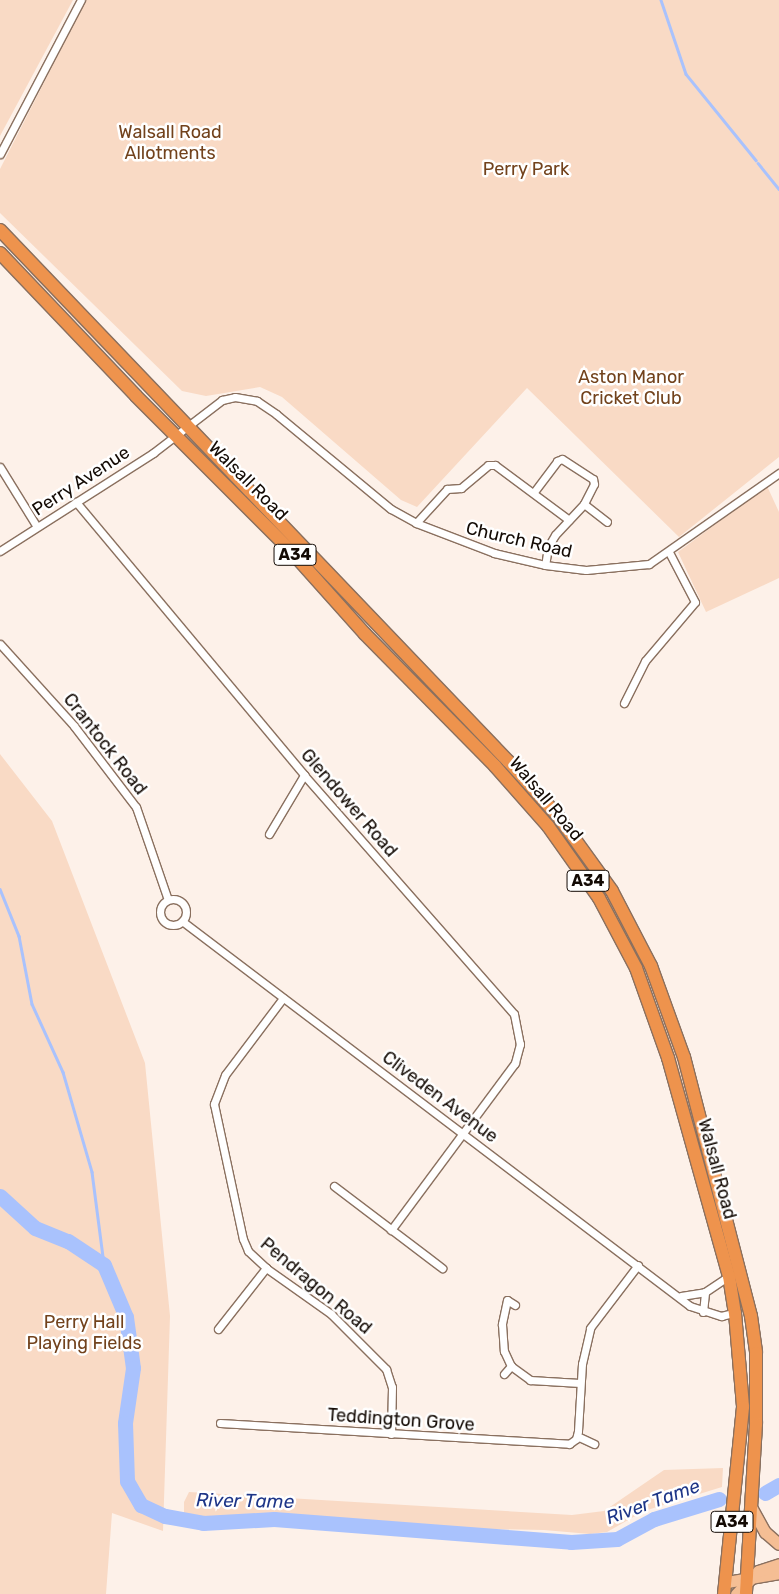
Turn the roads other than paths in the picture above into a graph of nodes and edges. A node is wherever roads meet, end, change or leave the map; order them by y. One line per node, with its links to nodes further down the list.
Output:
1 (81, 0): 2 (street)
2 (0, 154)
3 (0, 230): 5 (highway, Walsall Road / A34)
4 (0, 253): 6 (highway, Walsall Road / A34)
5 (187, 424): 6 (street); 14 (street, Church Road); 28 (highway, Walsall Road / A34)
6 (176, 434): 10 (street, Perry Avenue); 33 (highway, Walsall Road / A34)
7 (0, 467): 15 (street)
8 (779, 473): 17 (street, Church Road)
9 (534, 492): 11 (street); 12 (street); 14 (street)
10 (76, 502): 15 (street, Perry Avenue); 21 (street, Glendower Road)
11 (584, 504): 12 (street); 13 (street)
12 (569, 520): 18 (street)
13 (607, 522)
14 (416, 523): 18 (street, Church Road)
15 (37, 527): 16 (street, Perry Avenue)
16 (0, 551)
17 (669, 552): 18 (street, Church Road); 20 (street)
18 (545, 565)
19 (0, 644): 23 (street, Crantock Road)
20 (624, 703)
21 (304, 775): 22 (street); 26 (street, Glendower Road)
22 (269, 834)
23 (168, 900): 24 (street); 24 (street)
24 (182, 921): 25 (street, Cliveden Avenue)
25 (284, 998): 26 (street, Cliveden Avenue); 31 (street, Pendragon Road)
26 (463, 1134): 29 (street, Glendower Road); 30 (street, Cliveden Avenue)
27 (334, 1186): 29 (street)
28 (728, 1221): 38 (street, Walsall Road); 47 (highway, Walsall Road / A34)
29 (391, 1230): 32 (street)
30 (638, 1265): 35 (street, Cliveden Avenue); 42 (street)
31 (266, 1268): 39 (street); 44 (street, Pendragon Road)
32 (442, 1268)
33 (729, 1276): 34 (street); 38 (highway, Walsall Road / A34)
34 (705, 1292): 35 (street); 37 (street)
35 (681, 1296): 37 (street, Cliveden Avenue)
36 (515, 1305): 40 (street)
37 (703, 1312): 38 (street, Cliveden Avenue)
38 (735, 1313): 52 (highway, Walsall Road / A34)
39 (218, 1330)
40 (511, 1366): 41 (street); 42 (street)
41 (504, 1374)
42 (580, 1383): 45 (street)
43 (220, 1423): 44 (street, Teddington Grove)
44 (391, 1434): 45 (street, Teddington Grove)
45 (577, 1436): 46 (street)
46 (594, 1444)
47 (751, 1506): 48 (main road); 51 (highway, Walsall Road / A34)
48 (779, 1544)
49 (779, 1564): 51 (main road)
50 (779, 1574): 51 (main road)
51 (748, 1585): 52 (main road); 53 (main road); 54 (main road)
52 (725, 1588)
53 (736, 1594)
54 (751, 1594)

